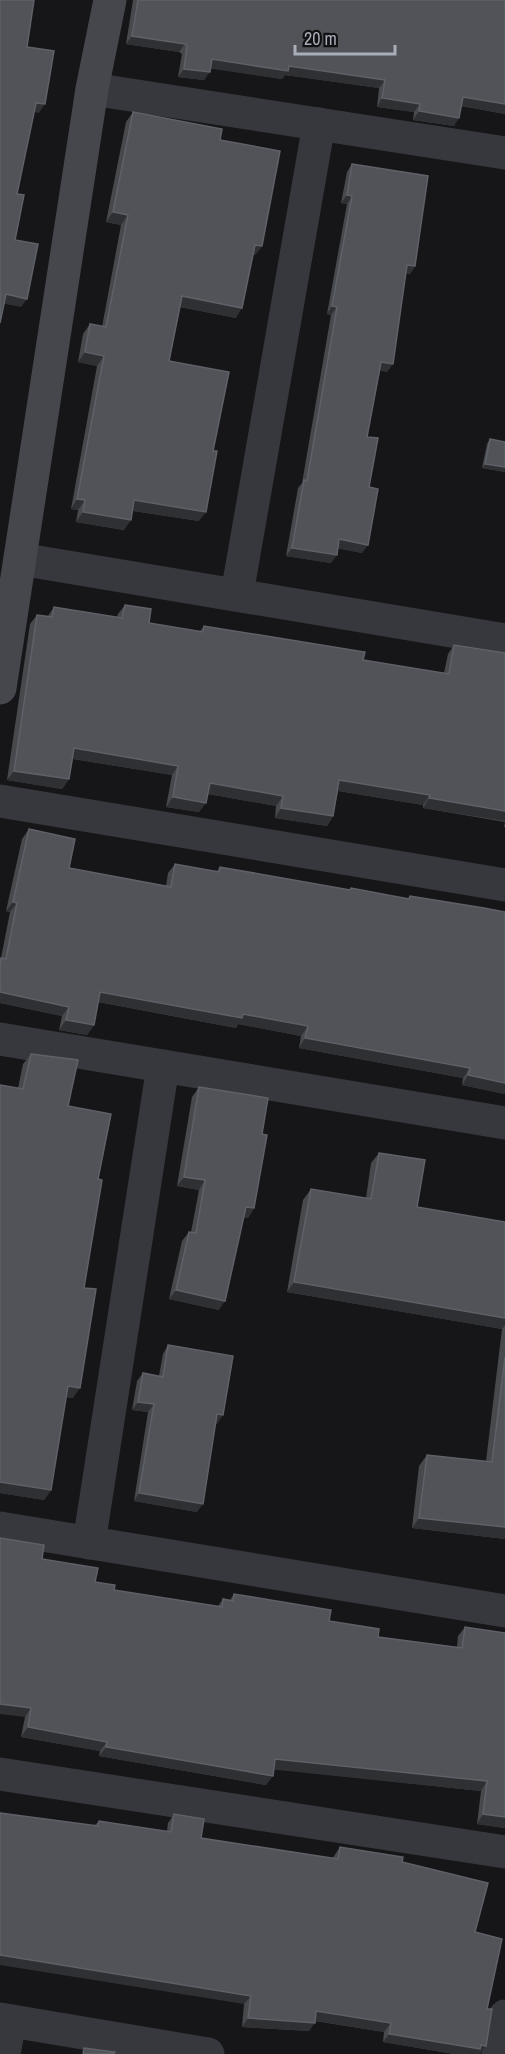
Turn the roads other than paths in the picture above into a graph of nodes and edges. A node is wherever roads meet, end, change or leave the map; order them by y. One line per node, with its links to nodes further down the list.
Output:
1 (110, 0): 2 (street)
2 (92, 89): 3 (street); 5 (street)
3 (319, 124): 4 (street); 6 (street)
4 (505, 153)
5 (20, 559): 6 (street); 8 (street)
6 (237, 594): 7 (street)
7 (505, 640)
8 (0, 688)
9 (0, 801): 10 (street)
10 (505, 885)
11 (0, 1039): 12 (street)
12 (163, 1066): 13 (street); 15 (street)
13 (505, 1123)
14 (0, 1528): 15 (street)
15 (89, 1543): 16 (street)
16 (505, 1611)
17 (0, 1774): 18 (street)
18 (505, 1852)
19 (505, 2016): 23 (street)
20 (5, 2020): 21 (street); 22 (street)
21 (4, 2054)
22 (208, 2054)
23 (498, 2054)

